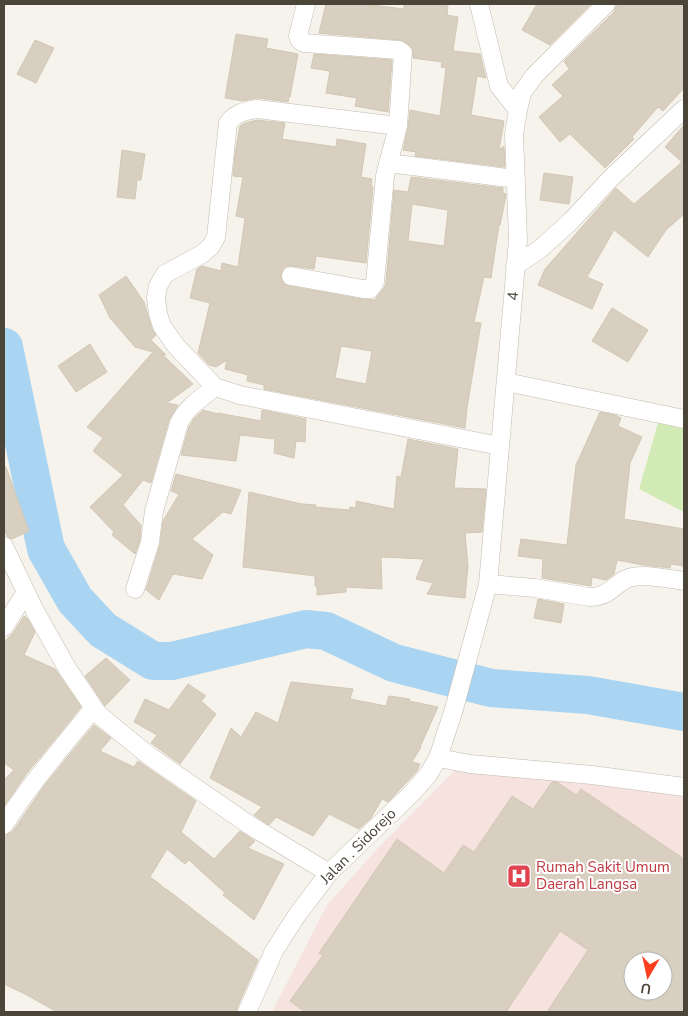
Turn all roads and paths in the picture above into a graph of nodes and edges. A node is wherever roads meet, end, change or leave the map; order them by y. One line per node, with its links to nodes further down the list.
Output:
1 (306, 4): 6 (street)
2 (479, 4): 5 (street)
3 (606, 4): 5 (street, 4)
4 (684, 109): 9 (street)
5 (518, 110): 8 (street, 4)
6 (398, 126): 7 (street); 12 (street)
7 (388, 162): 8 (street); 10 (street)
8 (516, 179): 9 (street, 4)
9 (515, 266): 11 (street, 4)
10 (291, 276)
11 (506, 382): 13 (street); 14 (street, 4)
12 (215, 387): 14 (street); 18 (street)
13 (684, 419)
14 (500, 446): 17 (street, 4)
15 (4, 546): 19 (street)
16 (684, 581): 17 (street)
17 (488, 584): 22 (street, 4)
18 (135, 589)
19 (26, 592): 20 (street); 21 (street)
20 (4, 627)
21 (94, 708): 25 (street); 26 (street)
22 (454, 709): 23 (street, Jalan . Sidorejo)
23 (438, 758): 24 (street); 26 (street, Jalan . Sidorejo)
24 (684, 787)
25 (4, 826)
26 (329, 873): 27 (street, Jalan . Sidorejo)
27 (248, 1012)

